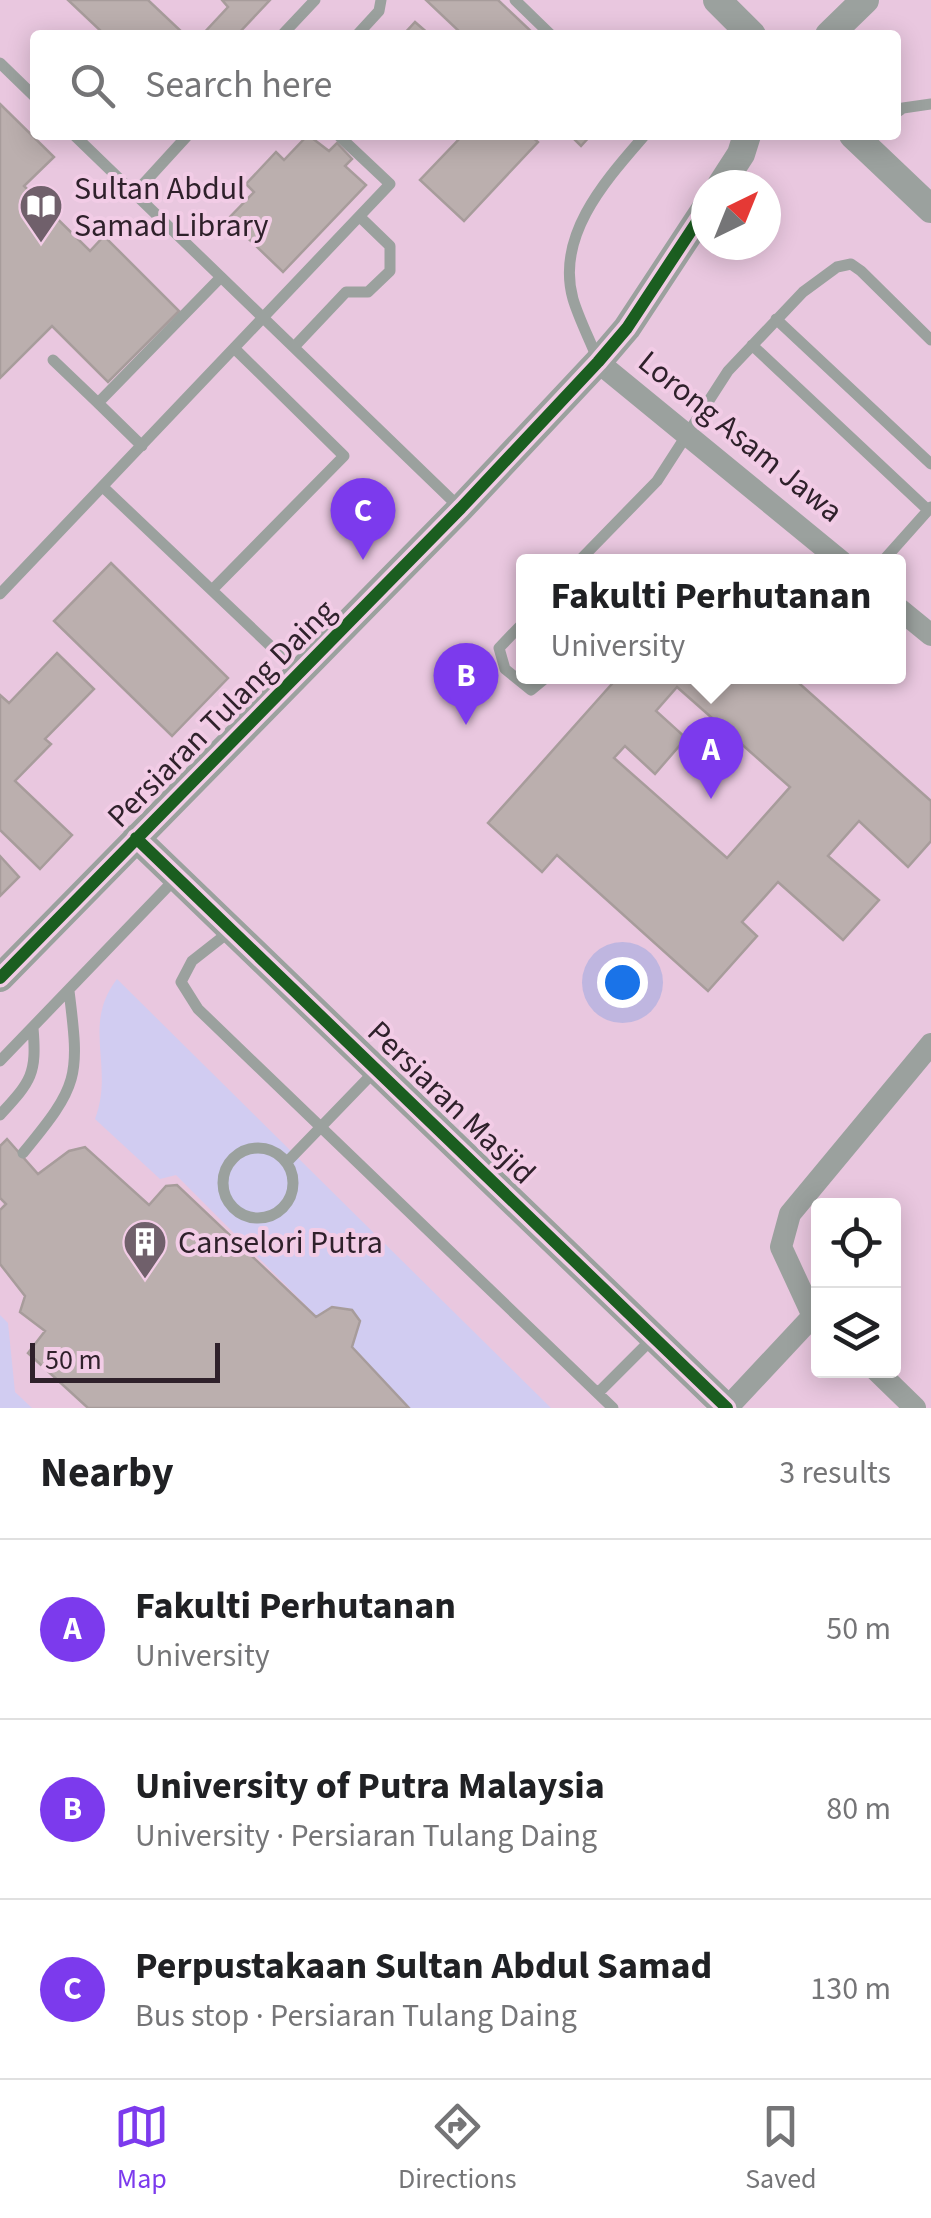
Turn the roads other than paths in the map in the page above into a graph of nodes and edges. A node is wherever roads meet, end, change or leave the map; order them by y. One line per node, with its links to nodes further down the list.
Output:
1 (315, 0): 6 (lane)
2 (381, 0): 7 (lane)
3 (516, 0): 8 (lane)
4 (717, 0): 9 (street)
5 (866, 0): 10 (street)
6 (287, 30)
7 (362, 30)
8 (546, 30)
9 (740, 30)
10 (834, 30)
11 (0, 63): 12 (lane)
12 (30, 92)
13 (931, 104): 14 (lane)
14 (901, 112)
15 (79, 140): 22 (lane)
16 (183, 140): 22 (lane)
17 (343, 140): 24 (lane)
18 (641, 140): 34 (lane)
19 (863, 140): 23 (street)
20 (744, 145): 21 (street)
21 (730, 170)
22 (135, 193): 26 (lane)
23 (931, 209)
24 (360, 217): 27 (lane); 31 (lane)
25 (691, 231): 34 (street, Persiaran Tulang Daing)
26 (221, 277): 27 (lane); 35 (lane)
27 (264, 319): 31 (lane); 32 (lane)
28 (776, 319): 29 (lane); 30 (lane); 38 (lane)
29 (931, 340)
30 (752, 345): 36 (lane); 41 (lane)
31 (294, 347): 40 (lane)
32 (236, 349): 37 (lane); 45 (lane)
33 (54, 360): 35 (lane)
34 (598, 362): 36 (street, Lorong Asam Jawa); 40 (street, Persiaran Tulang Daing)
35 (98, 404): 37 (lane)
36 (688, 434): 42 (lane); 43 (street, Lorong Asam Jawa)
37 (142, 446): 39 (lane)
38 (931, 464)
39 (103, 487): 45 (lane); 46 (lane)
40 (460, 508): 50 (street, Persiaran Tulang Daing)
41 (930, 509): 44 (lane)
42 (586, 554)
43 (832, 554)
44 (889, 554)
45 (212, 590): 50 (lane)
46 (0, 594)
47 (906, 615): 49 (street)
48 (516, 630): 51 (lane)
49 (931, 635)
50 (299, 673): 52 (street, Persiaran Tulang Daing)
51 (516, 678)
52 (136, 838): 53 (street, Persiaran Masjid); 55 (street, Persiaran Tulang Daing)
53 (178, 876): 54 (street, Persiaran Masjid); 56 (lane)
54 (232, 930): 60 (street, Persiaran Masjid); 62 (lane)
55 (2, 972)
56 (69, 991): 57 (lane); 63 (lane)
57 (32, 1028): 59 (lane); 61 (lane)
58 (931, 1044): 65 (street)
59 (0, 1061)
60 (378, 1068): 62 (lane); 67 (street, Persiaran Masjid)
61 (0, 1115)
62 (319, 1126): 64 (lane); 69 (lane)
63 (23, 1153)
64 (287, 1162): 64 (lane)
65 (811, 1309)
66 (811, 1324): 71 (street)
67 (653, 1338): 69 (lane); 71 (street, Persiaran Masjid)
68 (884, 1378): 72 (street)
69 (598, 1394): 70 (lane)
70 (613, 1408)
71 (728, 1408)
72 (915, 1408)

